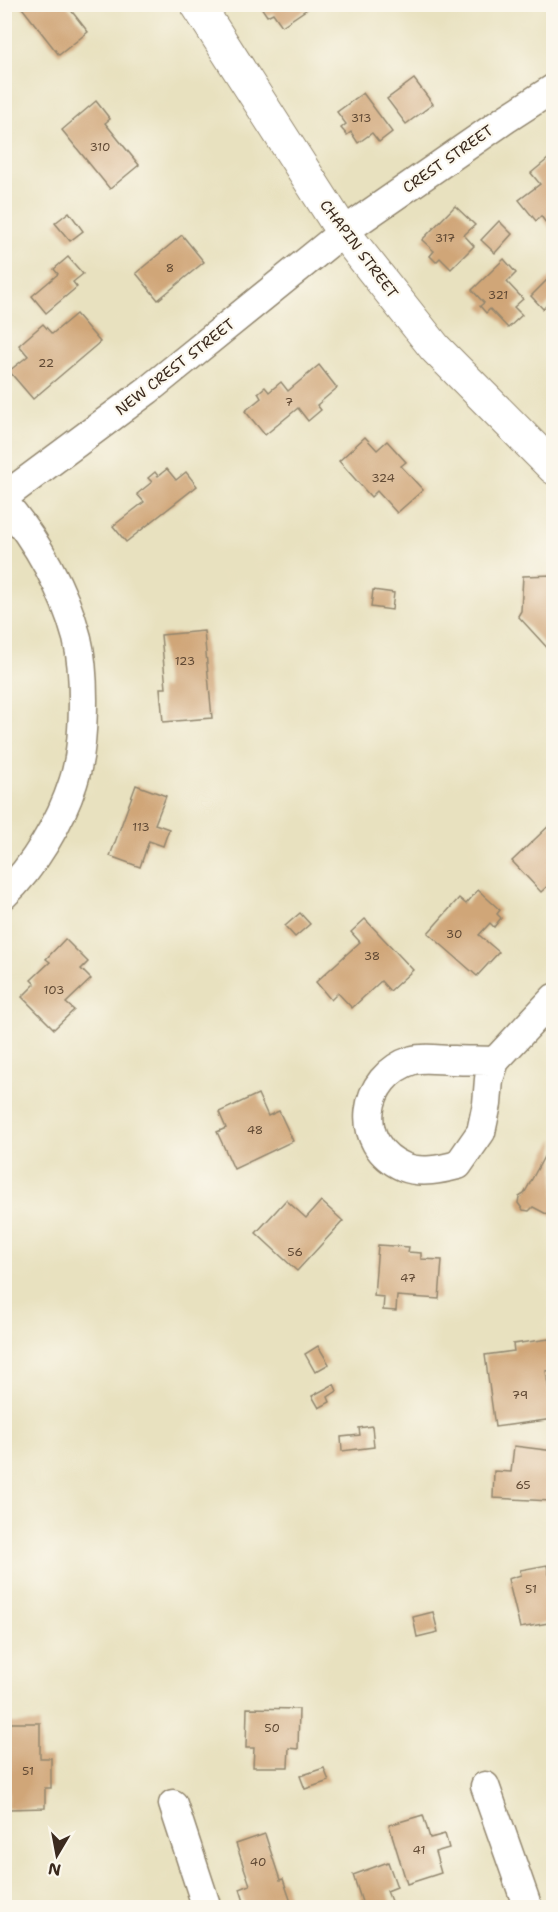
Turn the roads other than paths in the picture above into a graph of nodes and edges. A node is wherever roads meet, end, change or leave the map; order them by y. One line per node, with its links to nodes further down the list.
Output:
1 (197, 4): 3 (main road, CHAPIN STREET)
2 (554, 88): 3 (street, CREST STREET)
3 (343, 232): 4 (main road, CHAPIN STREET); 5 (street, NEW CREST STREET)
4 (554, 468)
5 (4, 497)
6 (4, 502): 7 (street)
7 (4, 895)
8 (554, 998): 9 (street)
9 (495, 1061): 9 (street)
10 (485, 1786): 13 (street)
11 (173, 1804): 12 (street)
12 (207, 1908)
13 (528, 1908)

